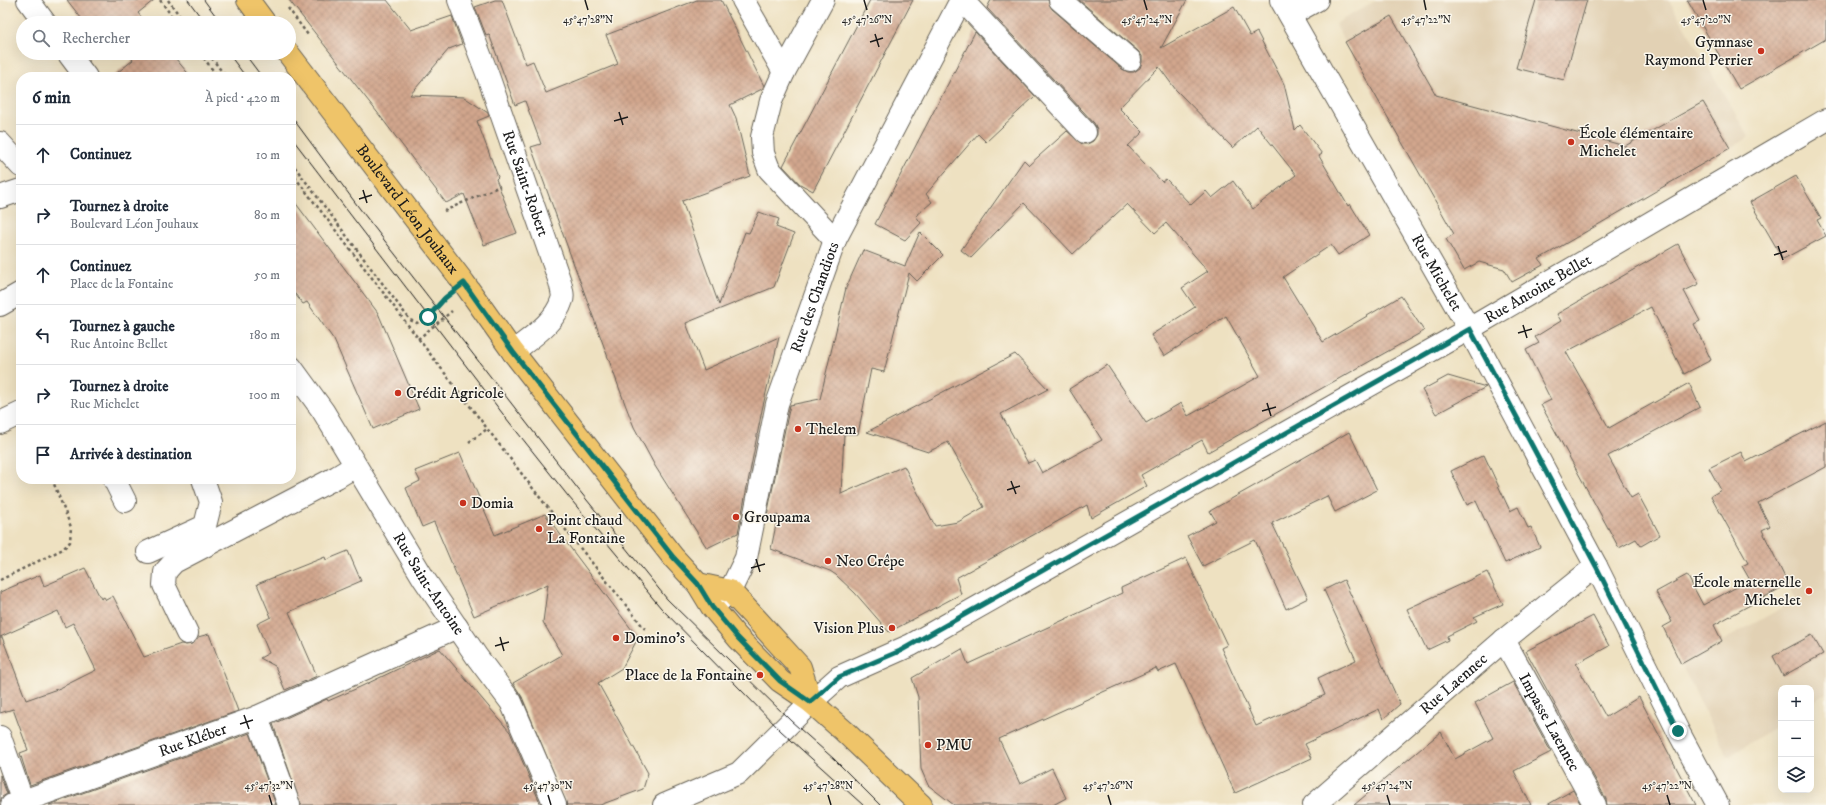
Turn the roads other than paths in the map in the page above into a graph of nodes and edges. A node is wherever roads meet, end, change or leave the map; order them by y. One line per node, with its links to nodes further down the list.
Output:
1 (28, 0): 10 (street)
2 (248, 0): 11 (main road)
3 (459, 0): 27 (street, Rue Saint-Robert)
4 (743, 0): 16 (street)
5 (822, 0): 16 (street)
6 (961, 0): 18 (street); 23 (street, Rue des Chandiots)
7 (1060, 0): 14 (street)
8 (1317, 0): 9 (street)
9 (1286, 8): 26 (street, Rue Michelet)
10 (40, 16)
11 (260, 16)
12 (73, 60): 15 (street)
13 (293, 60): 27 (main road, Boulevard Léon Jouhaux)
14 (1130, 60)
15 (82, 72)
16 (784, 72): 23 (street)
17 (1826, 120): 26 (street, Rue Antoine Bellet)
18 (1085, 132)
19 (0, 143): 20 (street)
20 (16, 161)
21 (16, 192): 22 (street)
22 (0, 197)
23 (835, 240): 38 (street, Rue des Chandiots)
24 (16, 296): 25 (street)
25 (0, 305)
26 (1470, 329): 36 (street, Rue Michelet); 43 (street, Rue Antoine Bellet)
27 (513, 352): 37 (main road, Boulevard Léon Jouhaux)
28 (296, 374): 31 (street, Rue Saint-Antoine)
29 (16, 415): 30 (street)
30 (0, 423)
31 (355, 466): 40 (street, Rue Saint-Antoine); 41 (street)
32 (116, 484): 34 (street)
33 (205, 484): 35 (street)
34 (124, 501)
35 (148, 552)
36 (1596, 566): 42 (street, Rue Laennec); 53 (street, Rue Michelet)
37 (698, 584): 38 (main road); 39 (main road)
38 (730, 592): 39 (street, Rue des Chandiots); 43 (main road)
39 (712, 607): 43 (main road)
40 (457, 627): 44 (street, Rue Kléber); 49 (street, Rue Saint-Antoine)
41 (186, 633)
42 (1504, 640): 51 (street, Rue Laennec); 52 (street, Impasse Laennec)
43 (810, 702): 46 (main road); 50 (street)
44 (257, 717): 47 (street, Rue Kléber); 48 (street)
45 (0, 737): 47 (street)
46 (915, 799)
47 (20, 804)
48 (289, 805)
49 (555, 805)
50 (664, 805)
51 (1314, 805)
52 (1594, 805)
53 (1718, 805)

